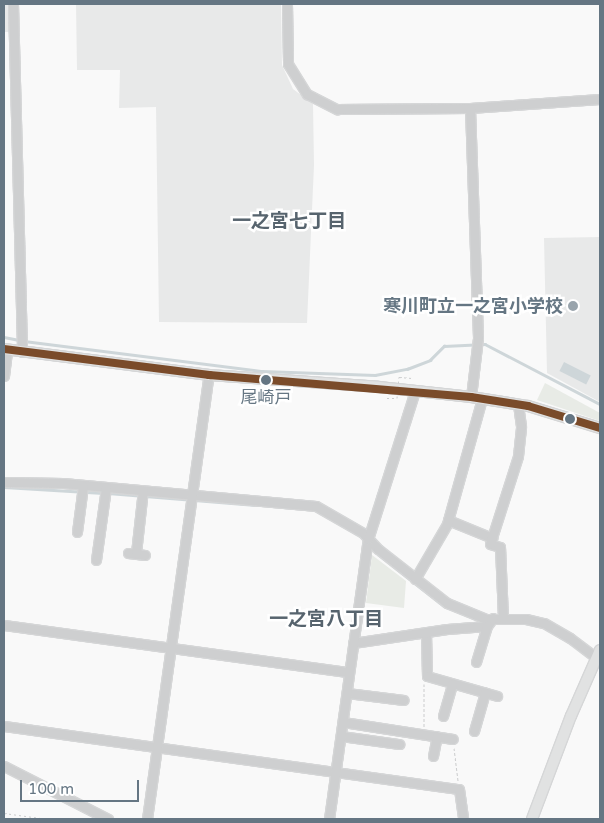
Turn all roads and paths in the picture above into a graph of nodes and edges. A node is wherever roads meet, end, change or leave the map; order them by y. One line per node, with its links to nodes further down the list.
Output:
1 (14, 4): 6 (street)
2 (287, 4): 4 (street)
3 (600, 99): 4 (street)
4 (470, 108): 11 (street)
5 (6, 350): 6 (main road); 8 (street)
6 (22, 352): 7 (main road)
7 (209, 375): 10 (main road); 20 (street)
8 (4, 376)
9 (412, 378): 12 (path, bridge)
10 (415, 391): 11 (main road); 26 (street)
11 (471, 397): 13 (main road)
12 (387, 398)
13 (482, 399): 14 (main road); 21 (street)
14 (518, 404): 15 (main road); 25 (street)
15 (600, 428)
16 (4, 482): 17 (street)
17 (83, 486): 18 (street); 22 (street)
18 (106, 488): 19 (street); 28 (street)
19 (144, 490): 20 (street); 23 (street)
20 (192, 498): 26 (street); 35 (street)
21 (448, 520): 25 (street); 29 (street)
22 (78, 532)
23 (138, 536): 24 (street); 27 (street)
24 (148, 537)
25 (492, 538): 30 (street)
26 (368, 539): 29 (street); 34 (street)
27 (136, 554)
28 (99, 555)
29 (415, 579): 31 (street)
30 (503, 618): 31 (street); 36 (street)
31 (489, 623): 33 (street); 37 (street)
32 (4, 625): 35 (street)
33 (426, 632): 34 (street); 39 (street)
34 (353, 643): 38 (street)
35 (171, 648): 38 (street); 54 (street)
36 (599, 656): 65 (main road)
37 (476, 662)
38 (349, 672): 41 (street)
39 (427, 676): 40 (street); 49 (path)
40 (452, 684): 42 (street); 45 (street)
41 (346, 693): 44 (street); 46 (street)
42 (485, 693): 43 (street); 48 (street)
43 (497, 696)
44 (404, 700)
45 (443, 716)
46 (342, 722): 49 (street); 50 (street)
47 (4, 726): 54 (street)
48 (474, 731)
49 (423, 734): 51 (street)
50 (340, 736): 53 (street); 57 (street)
51 (437, 736): 52 (street); 55 (street)
52 (453, 739): 58 (path)
53 (399, 744)
54 (158, 746): 57 (street); 62 (street)
55 (433, 756)
56 (4, 766): 61 (street)
57 (336, 772): 58 (street); 63 (street)
58 (459, 789): 64 (street)
59 (4, 814): 60 (path)
60 (48, 819)
61 (108, 819)
62 (147, 819)
63 (329, 819)
64 (463, 819)
65 (532, 819)

